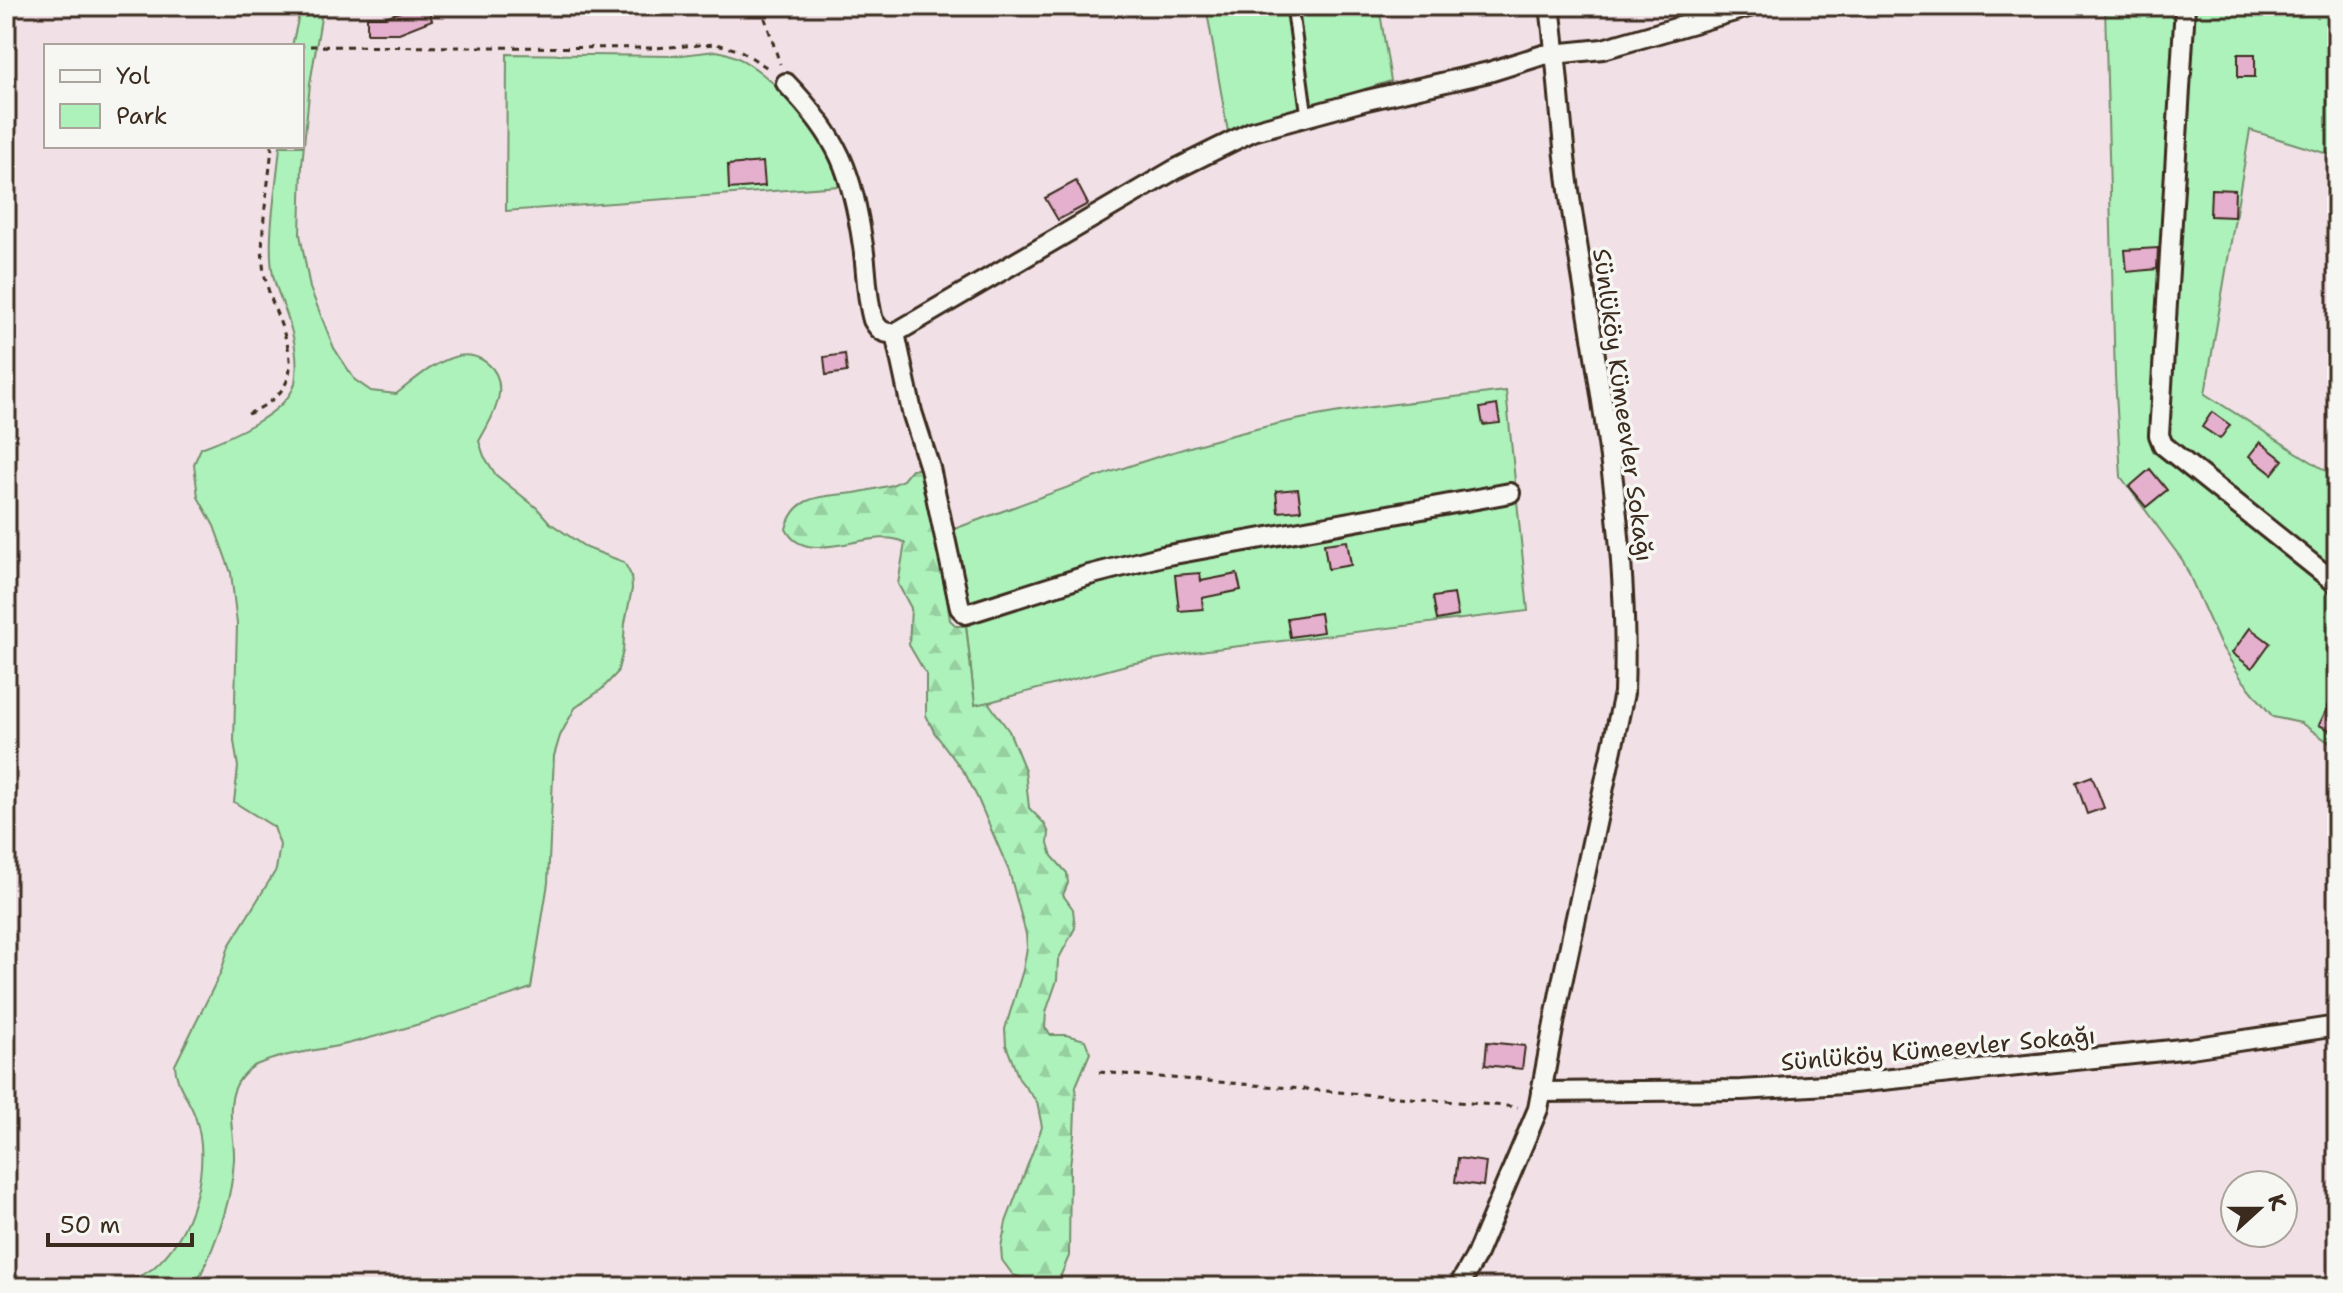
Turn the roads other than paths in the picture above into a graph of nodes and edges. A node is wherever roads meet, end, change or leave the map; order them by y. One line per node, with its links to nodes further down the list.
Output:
1 (1292, 6): 7 (lane)
2 (1550, 6): 5 (street, Sünlüköy Kümeevler Sokağı)
3 (1752, 6): 5 (street)
4 (2185, 6): 10 (street)
5 (1557, 54): 7 (street); 12 (street, Sünlüköy Kümeevler Sokağı)
6 (786, 83): 8 (street)
7 (1307, 116): 8 (street)
8 (895, 333): 9 (street)
9 (1510, 493)
10 (2337, 584)
11 (2337, 1026): 12 (street, Sünlüköy Kümeevler Sokağı)
12 (1539, 1100): 13 (street, Sünlüköy Kümeevler Sokağı)
13 (1458, 1287)

